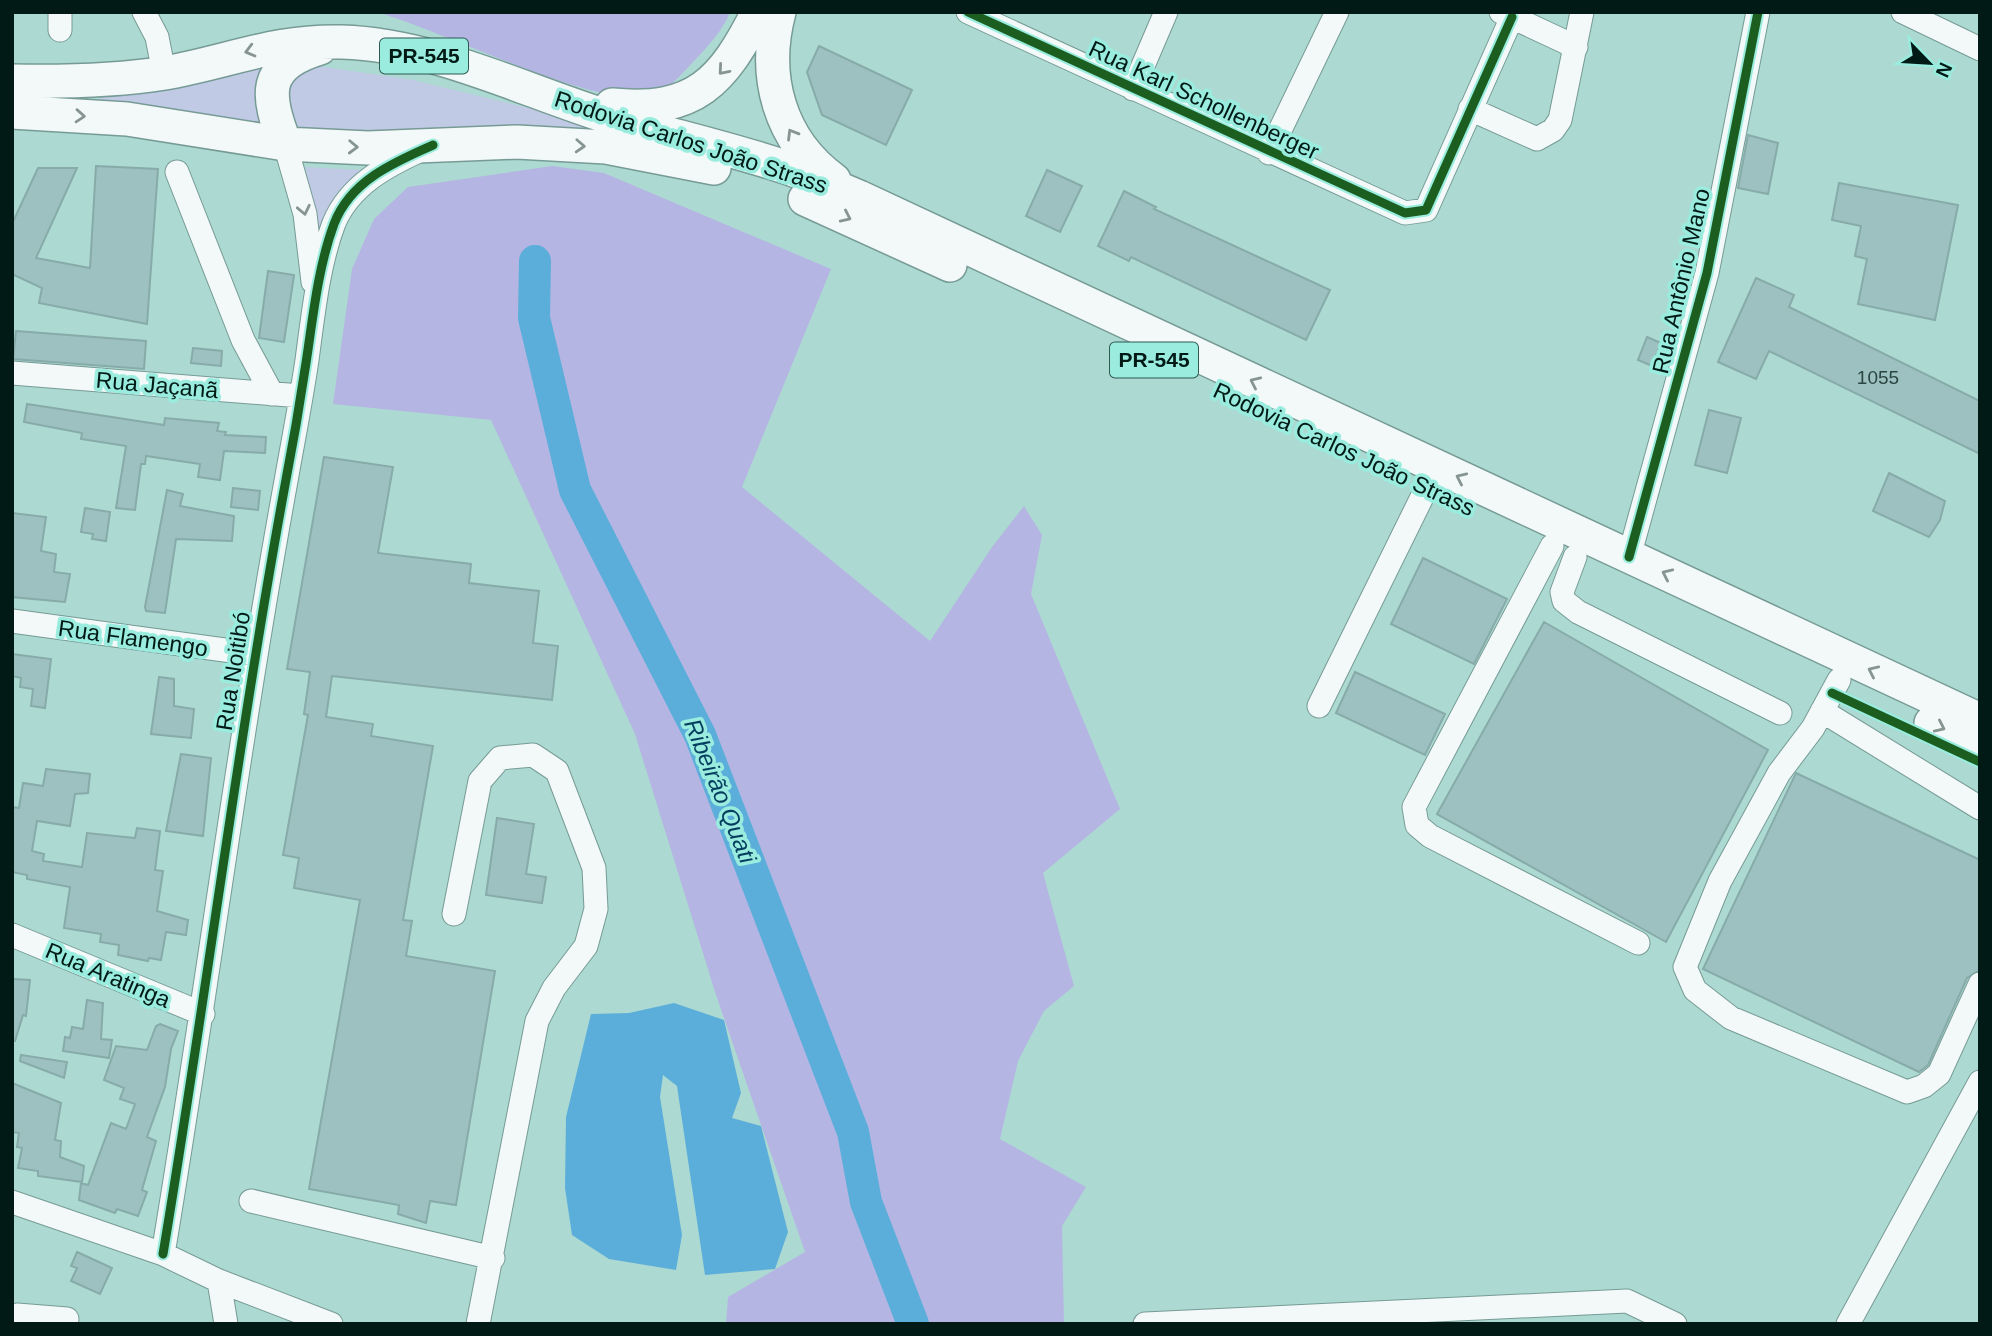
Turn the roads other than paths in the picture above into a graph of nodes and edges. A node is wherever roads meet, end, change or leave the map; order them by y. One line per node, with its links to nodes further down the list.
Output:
1 (144, 12): 14 (street)
2 (758, 12): 17 (highway, one-way to 17)
3 (779, 12): 24 (highway, one-way to 3)
4 (968, 12): 16 (street, Rua Karl Schollenberger)
5 (1166, 12): 16 (street)
6 (1337, 12): 22 (street)
7 (1582, 12): 12 (street)
8 (1758, 12): 31 (street, Rua Antônio Mano)
9 (1903, 12): 13 (street)
10 (1506, 15): 12 (street); 18 (street)
11 (342, 42): 14 (highway, one-way to 14); 17 (highway, Rodovia Carlos João Strass / PR-545); 20 (highway)
12 (1576, 47): 18 (street)
13 (1980, 49)
14 (163, 73): 15 (highway)
15 (12, 81)
16 (1133, 89): 22 (street, Rua Karl Schollenberger)
17 (553, 98): 24 (highway, Rodovia Carlos João Strass / PR-545)
18 (1470, 109): 22 (street, Rua Karl Schollenberger)
19 (12, 112): 20 (highway, Rodovia Carlos João Strass, one-way to 20)
20 (285, 144): 21 (highway, Rodovia Carlos João Strass / PR-545, one-way to 21); 25 (street, Rua Noitibó, one-way to 25)
21 (433, 145): 25 (street, Rua Noitibó); 29 (highway, Rodovia Carlos João Strass / PR-545, one-way to 29)
22 (1269, 153)
23 (177, 172): 27 (street)
24 (859, 197): 31 (highway, Rodovia Carlos João Strass / PR-545, one-way to 24)
25 (315, 303): 28 (street, Rua Noitibó)
26 (12, 373): 27 (street, Rua Jaçanã)
27 (272, 394): 28 (street, Rua Jaçanã)
28 (301, 396): 33 (street, Rua Noitibó)
29 (1427, 487): 30 (highway, Rodovia Carlos João Strass / PR-545); 35 (street)
30 (1563, 551): 34 (highway, Rodovia Carlos João Strass / PR-545); 37 (street); 43 (street)
31 (1629, 557): 38 (highway, Rodovia Carlos João Strass / PR-545, one-way to 31)
32 (12, 621): 33 (street, Rua Flamengo)
33 (254, 654): 45 (street, Rua Noitibó)
34 (1839, 680): 36 (street); 39 (highway, Rodovia Carlos João Strass / PR-545, one-way to 39)
35 (1319, 706)
36 (1822, 711): 40 (street); 44 (street)
37 (1780, 713)
38 (1980, 720)
39 (1980, 746)
40 (1980, 808)
41 (454, 914): 50 (street)
42 (12, 935): 45 (street, Rua Aratinga)
43 (1638, 943)
44 (1980, 984)
45 (203, 1014): 49 (street, Rua Noitibó)
46 (1980, 1082): 60 (street)
47 (251, 1201): 50 (street)
48 (12, 1202): 49 (street)
49 (163, 1254): 51 (street)
50 (492, 1258): 57 (street)
51 (219, 1281): 55 (street); 56 (street)
52 (1525, 1315): 58 (street); 59 (street)
53 (12, 1319): 54 (street)
54 (67, 1319)
55 (226, 1324)
56 (331, 1324)
57 (478, 1324)
58 (1144, 1324)
59 (1675, 1324)
60 (1848, 1324)

